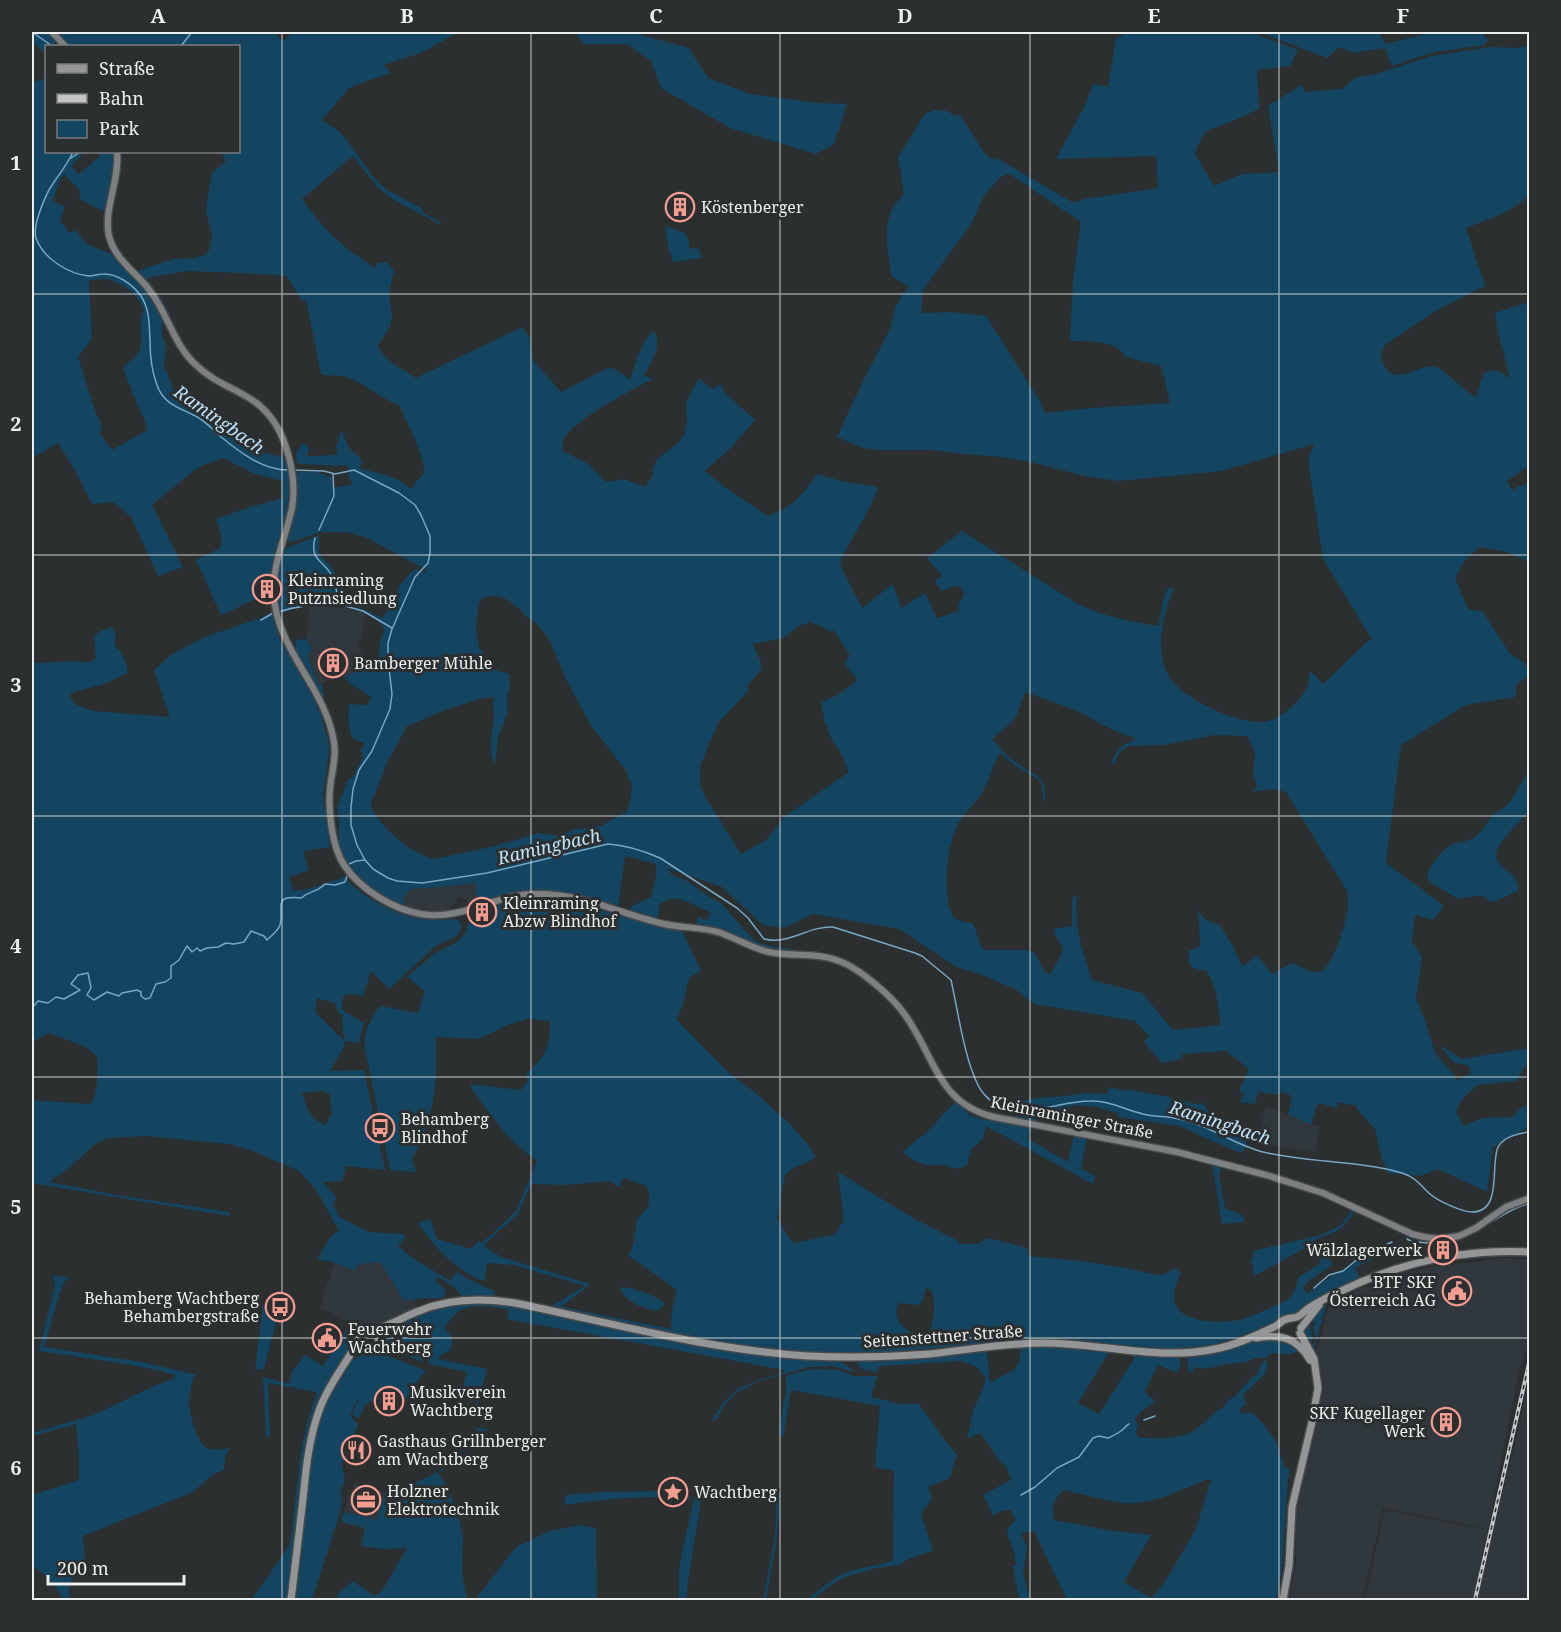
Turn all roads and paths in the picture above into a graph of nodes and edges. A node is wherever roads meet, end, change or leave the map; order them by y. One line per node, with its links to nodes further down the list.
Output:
1 (52, 32): 2 (main road)
2 (64, 45)
3 (117, 153): 4 (main road, Kleinraminger Straße)
4 (1530, 1198)
5 (1530, 1252): 6 (main road)
6 (1325, 1299): 7 (main road); 11 (main road)
7 (1293, 1318): 9 (main road); 11 (main road)
8 (396, 1321): 10 (main road, Seitenstettner Straße); 12 (main road, Seitenstettner Straße); 14 (main road, Seitenstettner Straße)
9 (1280, 1325): 13 (main road); 14 (main road, Seitenstettner Straße)
10 (373, 1330): 12 (main road); 16 (main road)
11 (1301, 1330): 15 (main road); 19 (main road)
12 (379, 1336): 17 (main road)
13 (1281, 1336): 14 (main road, Seitenstettner Straße); 15 (main road)
14 (1248, 1339)
15 (1291, 1341): 19 (main road)
16 (357, 1343): 17 (main road); 18 (main road)
17 (364, 1351): 18 (main road)
18 (346, 1363): 20 (main road)
19 (1316, 1370): 21 (main road)
20 (291, 1600)
21 (1283, 1600)

